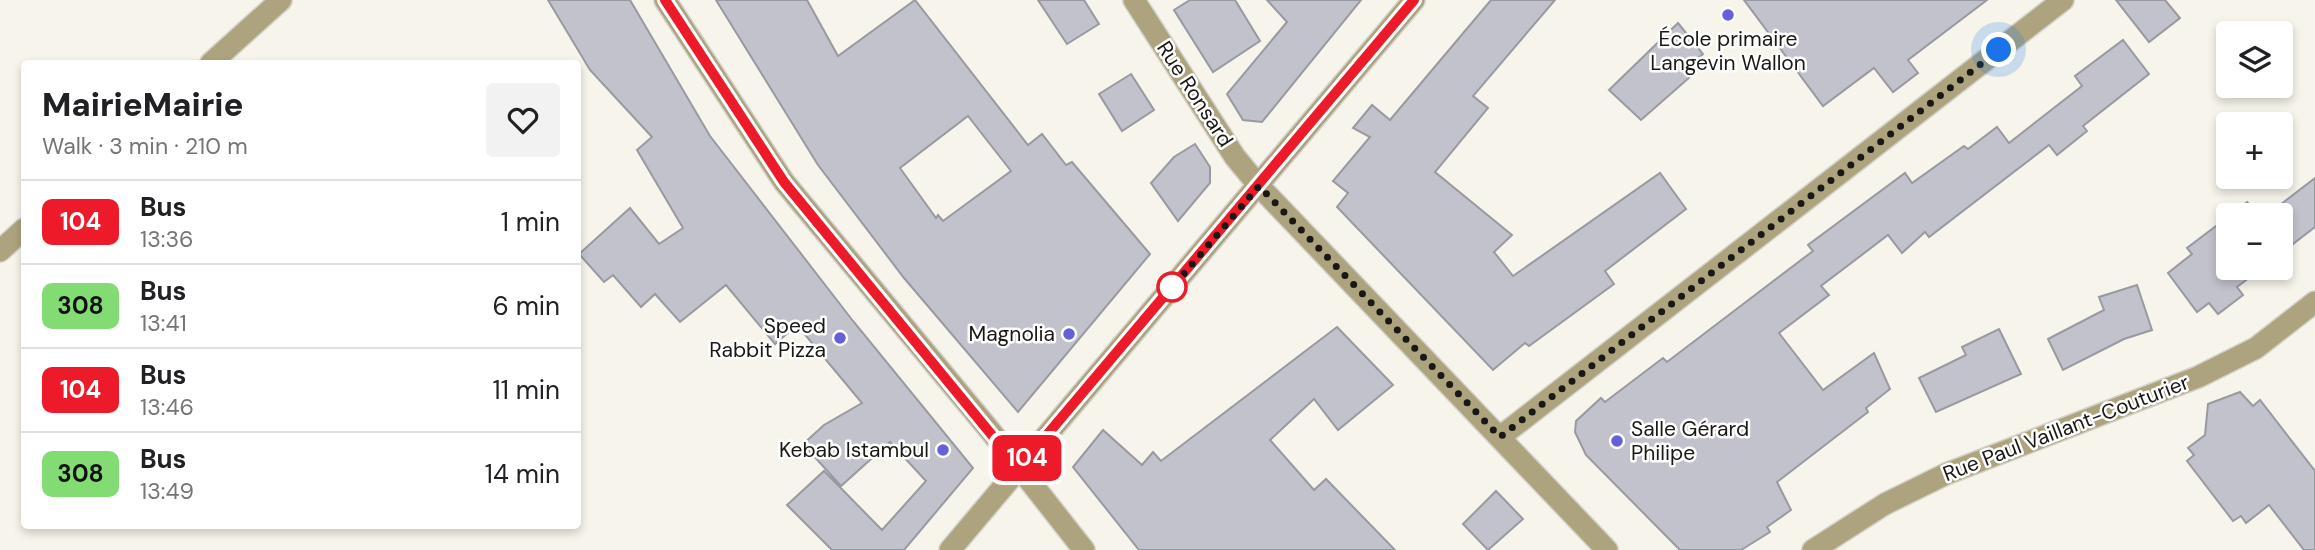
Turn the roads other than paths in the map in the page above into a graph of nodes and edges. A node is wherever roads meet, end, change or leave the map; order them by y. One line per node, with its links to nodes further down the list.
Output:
1 (281, 0): 6 (street)
2 (665, 0): 12 (street)
3 (1134, 0): 7 (street, Rue Ronsard)
4 (1414, 0): 7 (street)
5 (2063, 0): 11 (street)
6 (214, 60)
7 (1259, 186): 11 (street, Rue Ronsard); 12 (street)
8 (21, 232): 9 (street)
9 (0, 251)
10 (2315, 302): 16 (street, Rue Paul Vaillant-Couturier)
11 (1500, 437): 15 (street, Rue Ronsard)
12 (1019, 468): 13 (street); 14 (street)
13 (950, 550)
14 (1084, 550)
15 (1607, 550)
16 (1813, 550)

